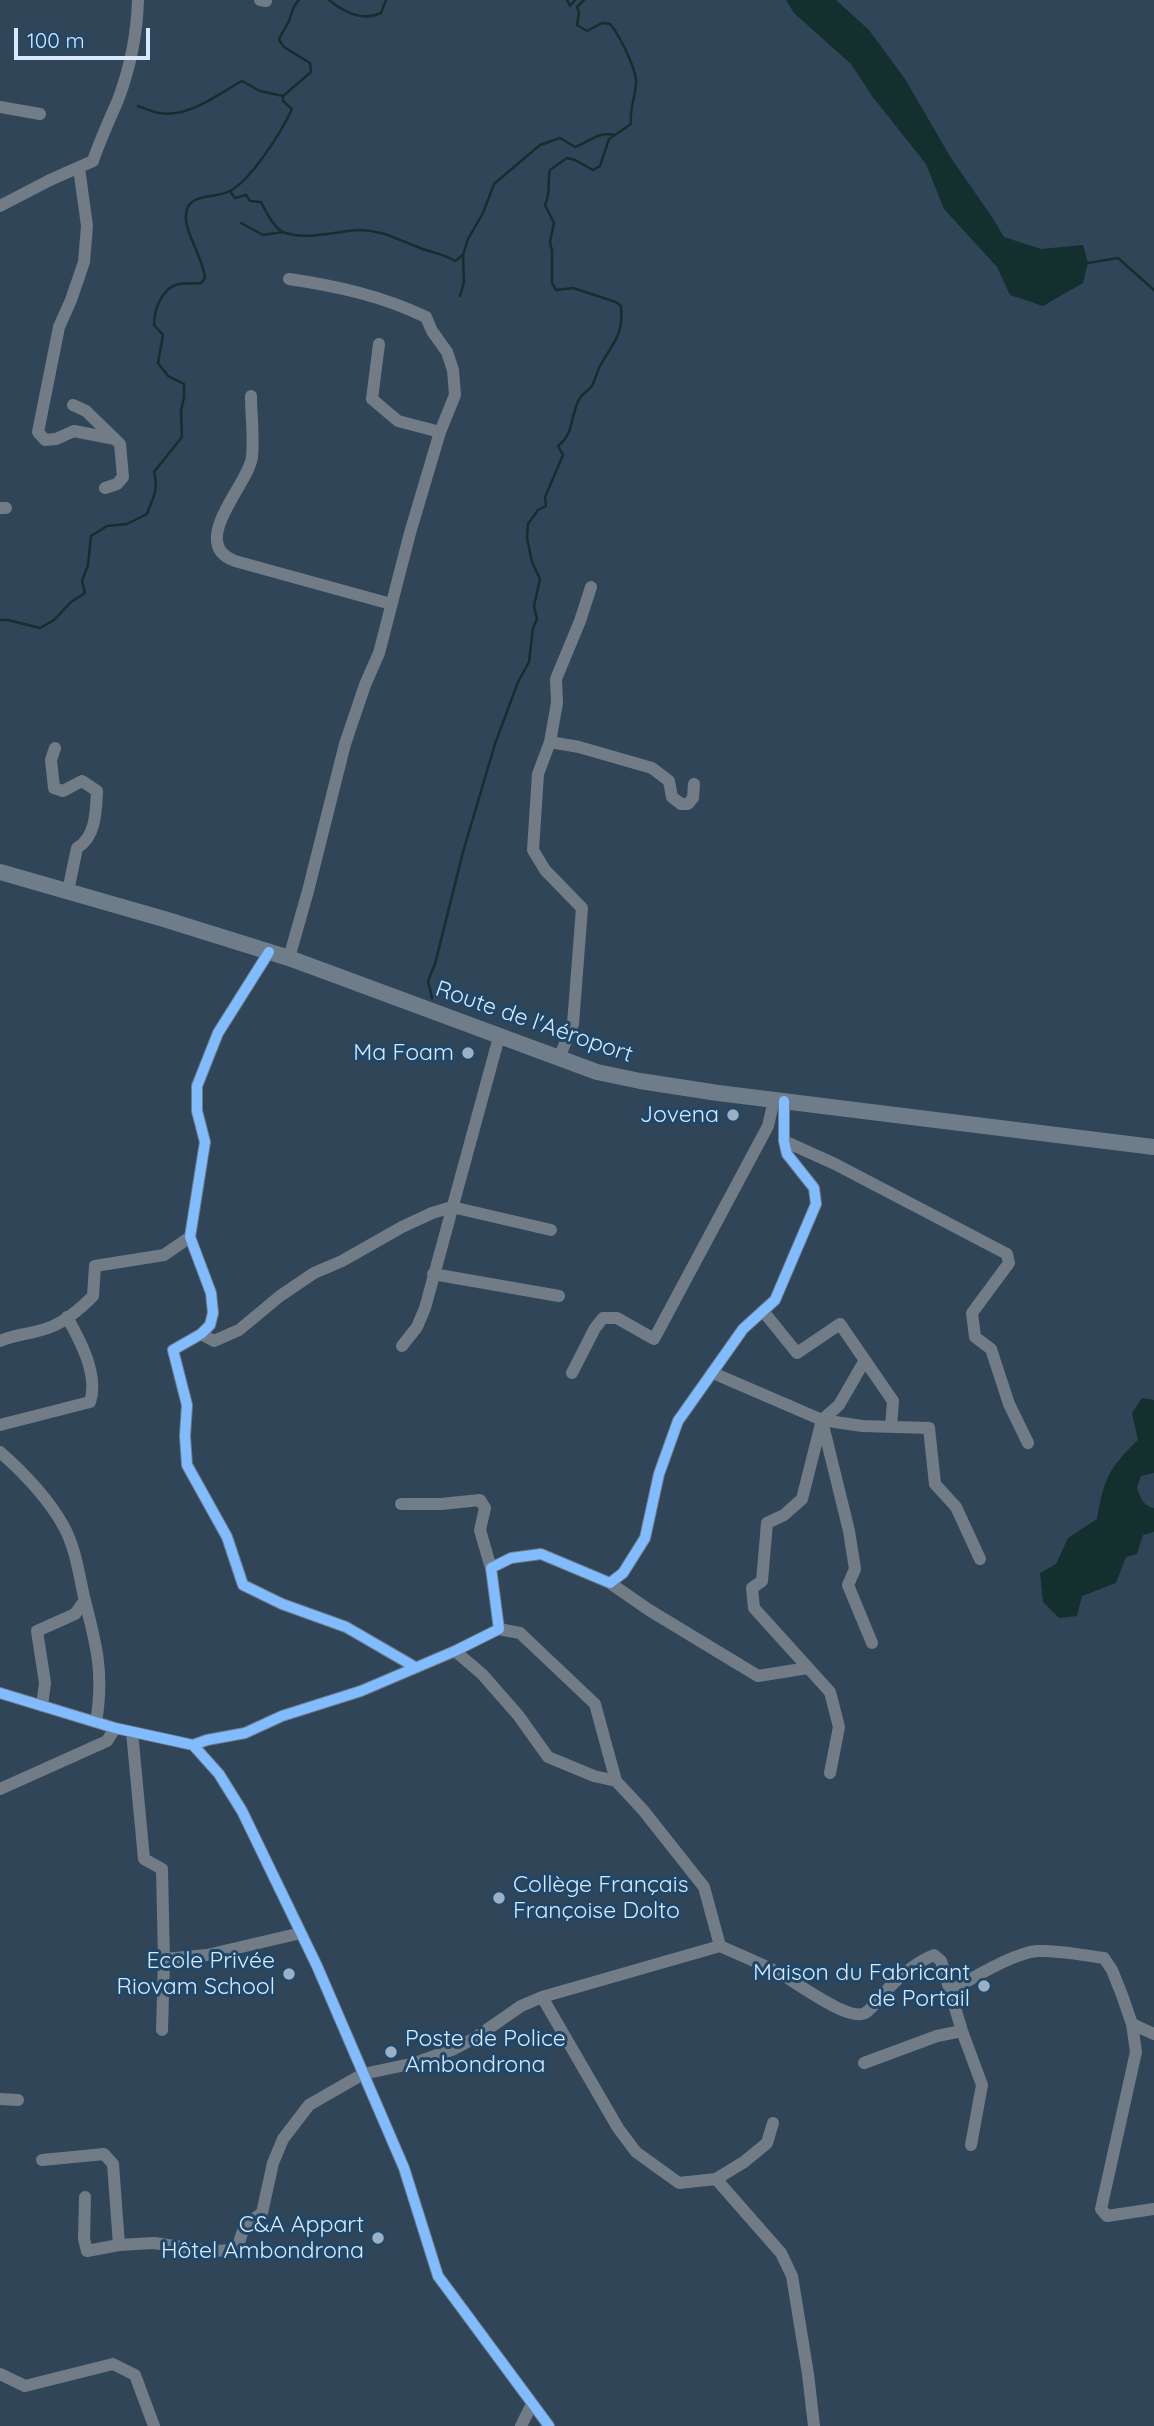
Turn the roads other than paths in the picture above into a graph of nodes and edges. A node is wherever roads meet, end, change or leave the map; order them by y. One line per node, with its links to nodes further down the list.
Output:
1 (138, 0): 6 (street)
2 (260, 0): 3 (street)
3 (266, 1)
4 (0, 107): 5 (street)
5 (40, 114)
6 (79, 168): 7 (street); 13 (street)
7 (0, 206)
8 (289, 279): 12 (street)
9 (379, 344): 12 (street)
10 (251, 396): 16 (street)
11 (73, 405): 13 (street)
12 (440, 432): 16 (street)
13 (115, 439): 14 (street)
14 (105, 488)
15 (591, 587): 17 (street)
16 (391, 604): 23 (street)
17 (550, 742): 19 (street); 25 (street)
18 (55, 748): 21 (street)
19 (694, 784)
20 (0, 872): 21 (main road, Route de l'Aéroport)
21 (68, 891): 22 (main road, Route de l'Aéroport)
22 (269, 952): 23 (main road, Route de l'Aéroport); 31 (street)
23 (289, 958): 24 (main road, Route de l'Aéroport)
24 (499, 1037): 25 (main road, Route de l'Aéroport); 29 (street)
25 (559, 1058): 26 (main road, Route de l'Aéroport)
26 (779, 1101): 27 (street); 28 (main road, Route de l'Aéroport); 40 (street)
27 (785, 1141): 34 (street); 45 (street)
28 (1154, 1147)
29 (452, 1207): 30 (street); 32 (street); 36 (street)
30 (551, 1230)
31 (190, 1237): 35 (street); 36 (street)
32 (433, 1275): 33 (street); 38 (street)
33 (559, 1296)
34 (763, 1311): 39 (street); 41 (street)
35 (67, 1317): 37 (street); 43 (street)
36 (201, 1334): 55 (street)
37 (0, 1341)
38 (402, 1346)
39 (865, 1360): 42 (street); 44 (street)
40 (572, 1373)
41 (713, 1373): 42 (street); 50 (street)
42 (822, 1420): 44 (street); 53 (street); 56 (street)
43 (0, 1425)
44 (891, 1427): 48 (street)
45 (1028, 1443)
46 (0, 1452): 51 (street)
47 (401, 1504): 49 (street)
48 (980, 1559)
49 (491, 1568): 50 (street); 52 (street)
50 (610, 1583): 56 (street)
51 (85, 1601): 58 (street); 59 (street)
52 (499, 1629): 54 (street); 64 (street)
53 (872, 1643)
54 (455, 1651): 55 (street); 64 (street)
55 (415, 1667): 62 (street)
56 (808, 1668): 63 (street)
57 (0, 1693): 58 (street)
58 (42, 1706): 59 (street)
59 (96, 1722): 60 (street)
60 (115, 1728): 61 (street); 65 (street)
61 (132, 1732): 62 (street); 68 (street)
62 (193, 1745): 66 (street)
63 (830, 1773)
64 (615, 1781): 67 (street)
65 (0, 1789)
66 (301, 1933): 68 (street); 76 (street)
67 (720, 1947): 69 (street); 70 (street)
68 (164, 1959): 72 (street)
69 (951, 1991): 71 (street); 73 (street)
70 (542, 1997): 76 (street); 82 (street)
71 (1132, 2024): 74 (street); 84 (street)
72 (162, 2030)
73 (962, 2031): 75 (street); 80 (street)
74 (1154, 2034)
75 (864, 2063)
76 (363, 2074): 85 (street); 87 (street)
77 (0, 2099): 78 (street)
78 (18, 2100)
79 (773, 2123): 82 (street)
80 (971, 2145)
81 (42, 2160): 85 (street)
82 (716, 2179): 91 (street)
83 (85, 2197): 85 (street)
84 (1154, 2209)
85 (120, 2245)
86 (0, 2374): 88 (street)
87 (531, 2404): 89 (street); 90 (street)
88 (154, 2426)
89 (521, 2426)
90 (549, 2426)
91 (814, 2426)

